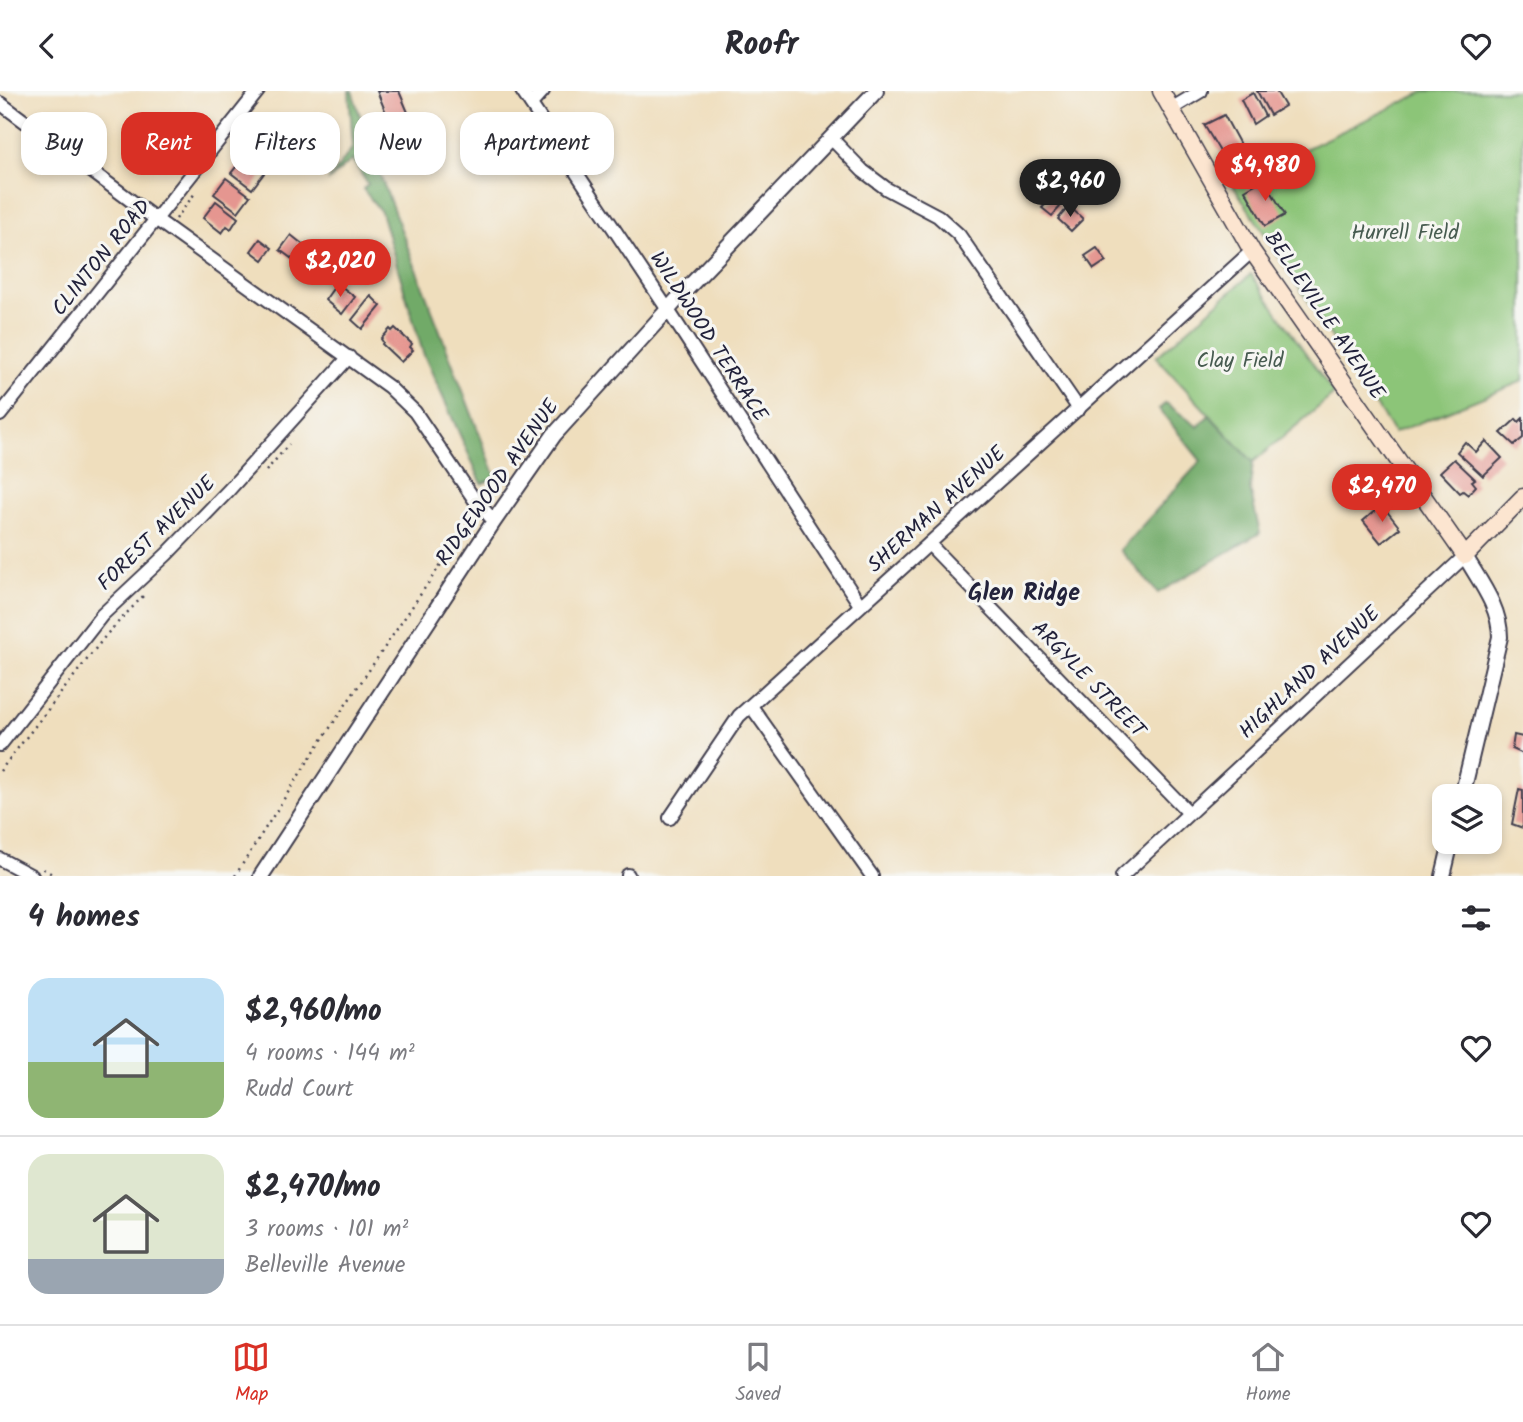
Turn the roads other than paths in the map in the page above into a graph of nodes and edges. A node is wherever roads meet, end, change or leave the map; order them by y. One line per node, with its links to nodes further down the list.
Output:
1 (258, 91): 11 (street, CLINTON ROAD)
2 (522, 91): 8 (street, WILDWOOD TERRACE)
3 (543, 91): 8 (street)
4 (876, 91): 10 (street, RIDGEWOOD AVENUE)
5 (1161, 91): 9 (main road, BELLEVILLE AVENUE)
6 (1201, 91): 9 (street)
7 (0, 103): 11 (street)
8 (531, 104): 13 (street, WILDWOOD TERRACE)
9 (1171, 109): 12 (main road, BELLEVILLE AVENUE)
10 (831, 138): 13 (street, RIDGEWOOD AVENUE); 15 (street)
11 (157, 220): 14 (street); 16 (street, CLINTON ROAD)
12 (1252, 251): 15 (street, SHERMAN AVENUE); 20 (main road, BELLEVILLE AVENUE)
13 (668, 310): 18 (street, RIDGEWOOD AVENUE); 21 (street, WILDWOOD TERRACE)
14 (349, 357): 18 (street); 23 (street, FOREST AVENUE)
15 (1079, 409): 19 (street, SHERMAN AVENUE)
16 (0, 415)
17 (1523, 498): 20 (main road, HIGHLAND AVENUE)
18 (498, 516): 30 (street, RIDGEWOOD AVENUE)
19 (929, 544): 21 (street, SHERMAN AVENUE); 25 (street, ARGYLE STREET)
20 (1465, 556): 24 (street); 25 (street, HIGHLAND AVENUE)
21 (860, 605): 22 (street, SHERMAN AVENUE)
22 (751, 706): 26 (street, SHERMAN AVENUE); 31 (street)
23 (0, 745)
24 (1465, 784)
25 (1189, 813): 32 (street, HIGHLAND AVENUE)
26 (670, 818)
27 (1448, 854): 33 (street)
28 (0, 859): 29 (street)
29 (32, 876)
30 (261, 876)
31 (872, 876)
32 (1122, 876)
33 (1443, 876)

